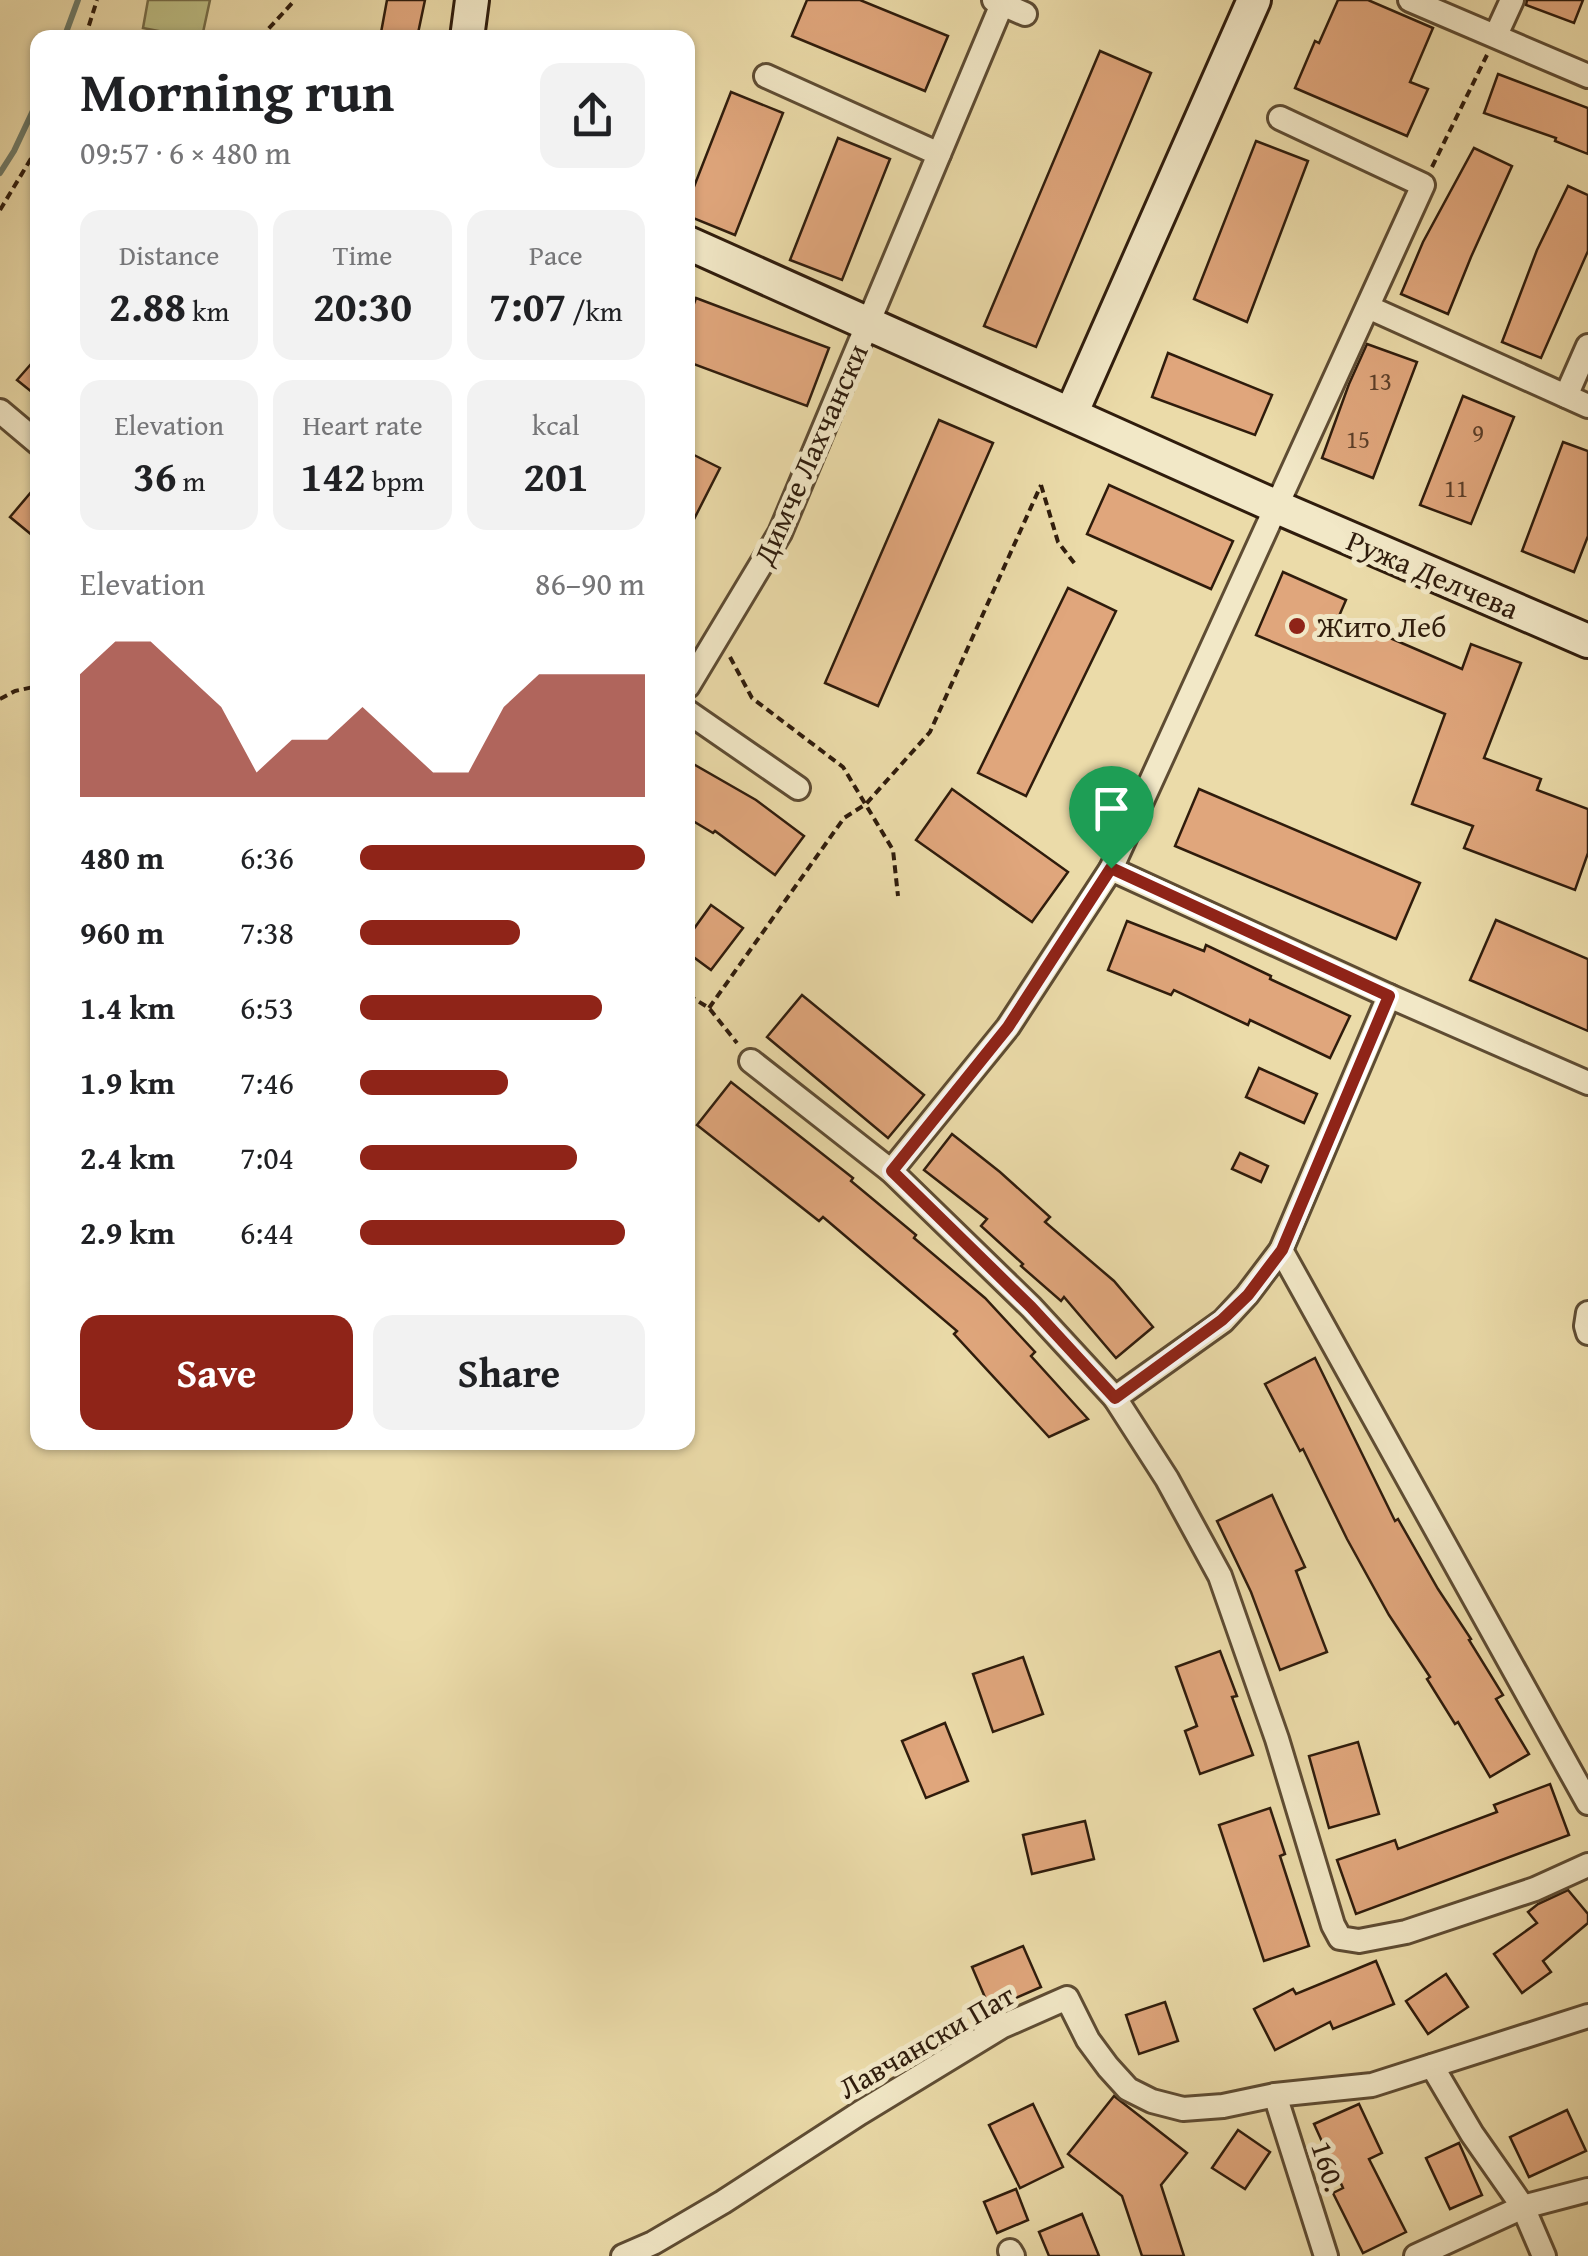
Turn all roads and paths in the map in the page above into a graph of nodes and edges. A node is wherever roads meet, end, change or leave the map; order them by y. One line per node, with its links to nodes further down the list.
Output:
1 (97, 0): 9 (path)
2 (296, 0): 10 (path)
3 (472, 0): 11 (street)
4 (1254, 0): 26 (street)
5 (1410, 0): 12 (street)
6 (1512, 0): 12 (street)
7 (998, 2): 8 (street); 16 (street, Димче Лахчански)
8 (1026, 14)
9 (88, 30)
10 (268, 30)
11 (468, 30)
12 (1496, 35): 14 (street); 18 (path)
13 (766, 76): 16 (street)
14 (1588, 76)
15 (1280, 118): 18 (street)
16 (939, 154): 22 (street, Димче Лахчански)
17 (30, 160): 19 (path)
18 (1423, 185): 21 (street)
19 (0, 210)
20 (695, 247): 22 (street, Димче Лахчански)
21 (1368, 307): 24 (street); 28 (street)
22 (868, 324): 26 (street, Димче Лахчански); 30 (street, Димче Лахчански)
23 (1588, 346): 24 (street)
24 (1577, 401)
25 (0, 411): 27 (street)
26 (1071, 414): 28 (street, Ружа Делчева)
27 (30, 436)
28 (1277, 507): 31 (street, Ружа Делчева); 38 (street)
29 (1076, 564): 37 (path)
30 (717, 636): 32 (street, Димче Лахчански); 37 (path)
31 (1588, 641)
32 (695, 674)
33 (30, 687): 34 (path)
34 (0, 699)
35 (695, 717): 36 (street)
36 (798, 788)
37 (866, 804): 39 (path); 42 (path)
38 (1111, 868): 40 (street); 45 (street)
39 (898, 896)
40 (1389, 996): 44 (street); 46 (street)
41 (695, 999): 42 (path)
42 (710, 1008): 43 (path)
43 (751, 1061): 45 (street)
44 (1588, 1083)
45 (892, 1171): 49 (street)
46 (1282, 1250): 49 (street); 50 (street)
47 (1588, 1313): 48 (street)
48 (1588, 1333)
49 (1115, 1398): 51 (street)
50 (1588, 1803)
51 (1588, 1865)
52 (1588, 2016): 53 (street, Лавчански Пат)
53 (1432, 2066): 54 (street, Лавчански Пат); 56 (street)
54 (1275, 2095): 57 (street, Лавчански Пат); 58 (street, 160.)
55 (1588, 2190): 56 (street)
56 (1523, 2207): 59 (street); 60 (street)
57 (623, 2256)
58 (1326, 2256)
59 (1416, 2256)
60 (1544, 2256)

